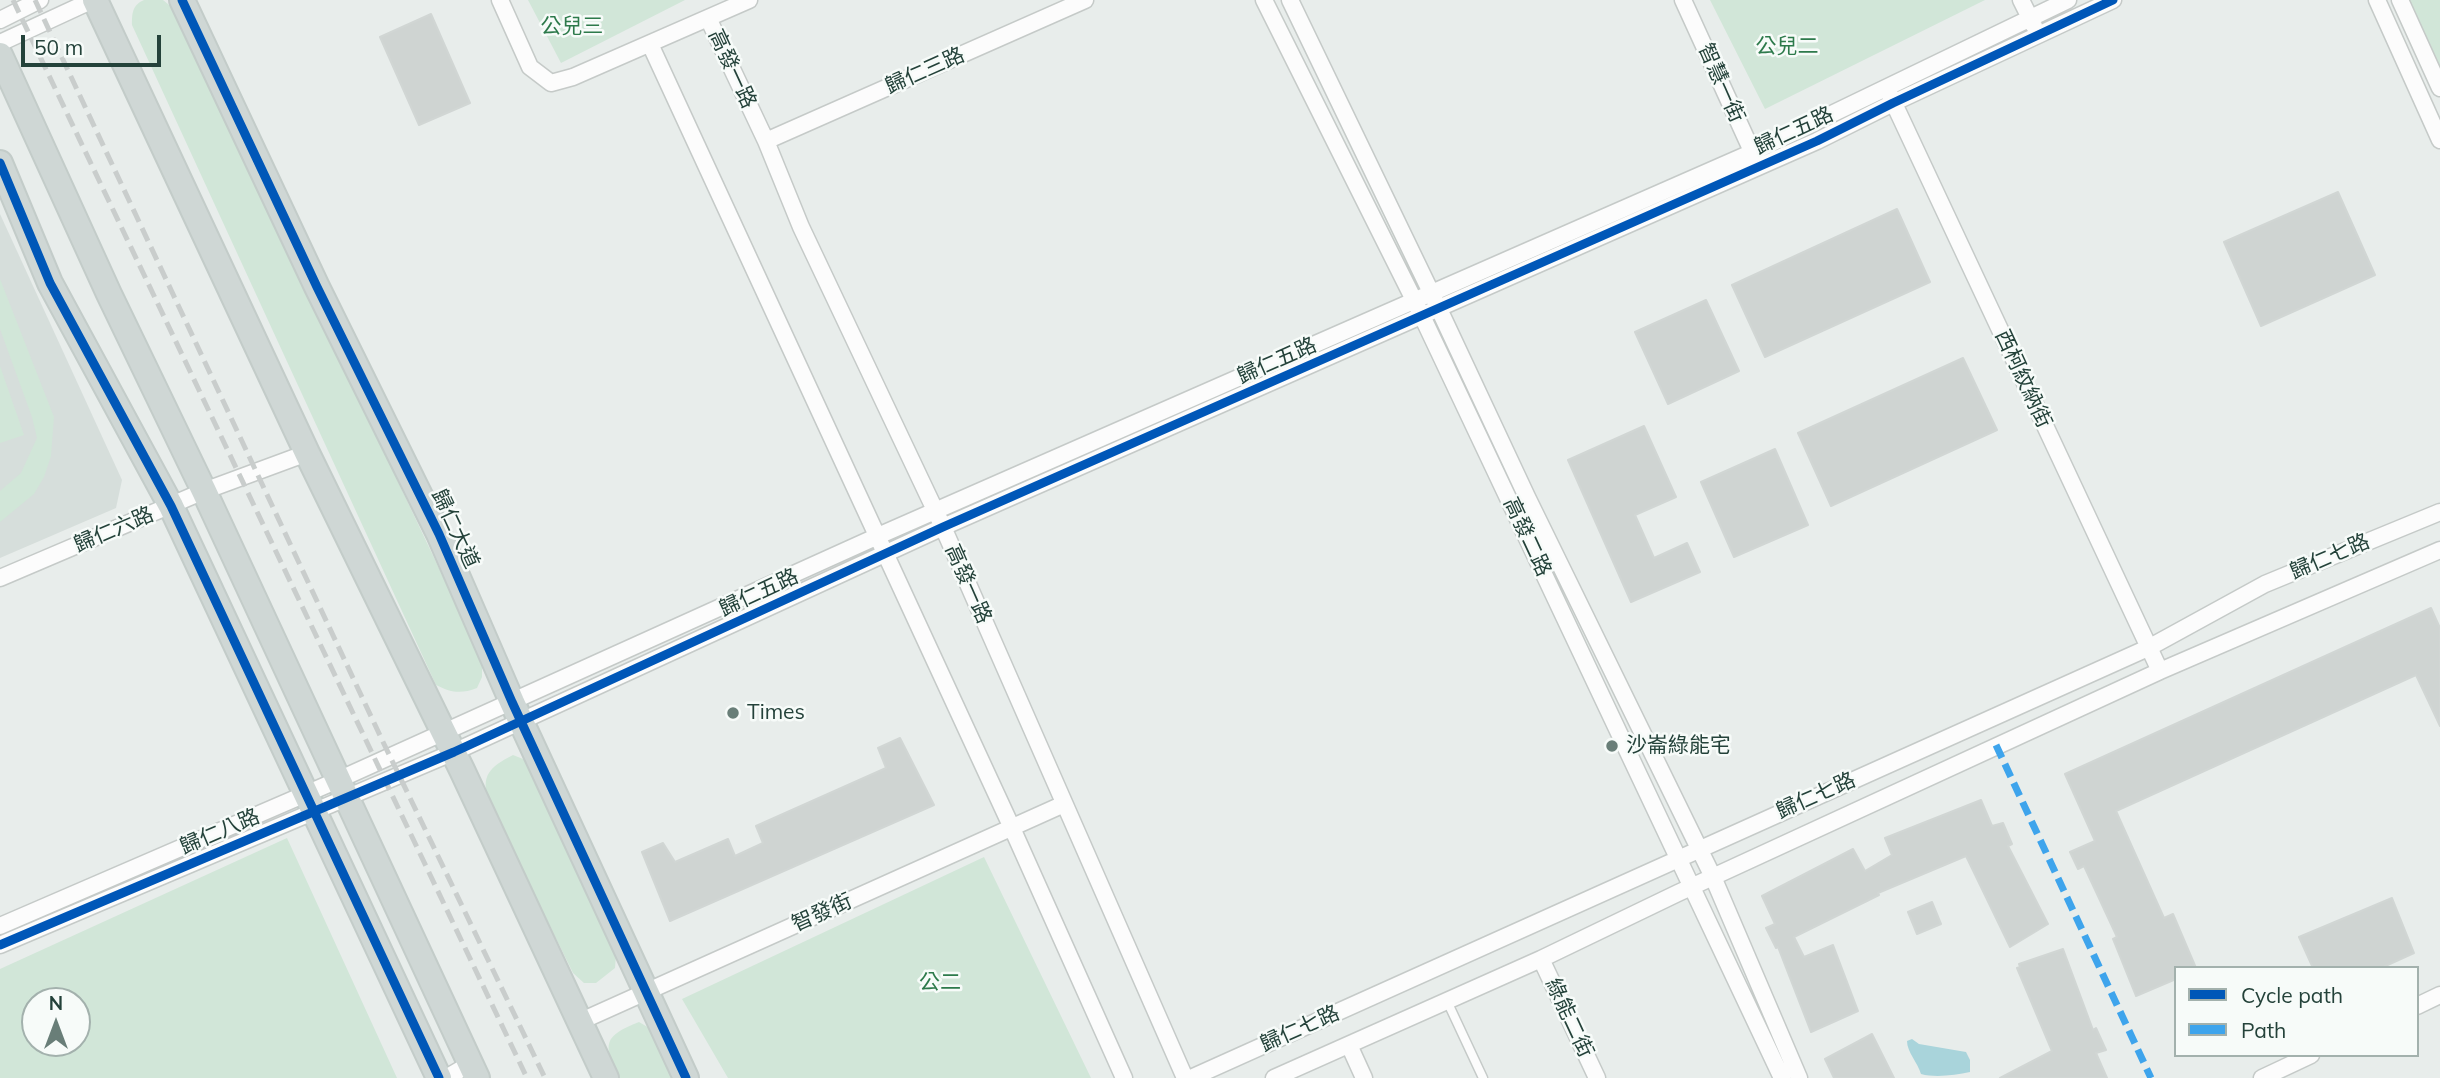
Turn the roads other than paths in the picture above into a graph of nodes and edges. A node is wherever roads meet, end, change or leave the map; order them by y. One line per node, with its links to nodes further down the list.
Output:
1 (40, 0): 17 (street)
2 (94, 0): 19 (street); 31 (main road)
3 (182, 0): 43 (main road, 歸仁大道)
4 (500, 0): 20 (street, 高發一路)
5 (749, 0): 15 (street, 高發一路)
6 (1085, 0): 26 (street, 歸仁三路)
7 (1264, 0): 30 (street, 高發二路)
8 (1290, 0): 29 (street, 高發二路)
9 (1684, 0): 27 (street, 智慧一街)
10 (2021, 0): 16 (street)
11 (2068, 0): 16 (street, 歸仁五路)
12 (2113, 0): 18 (street, 歸仁五路)
13 (2377, 0): 25 (street)
14 (2400, 0): 23 (street)
15 (708, 18): 20 (street, 高發一路); 26 (street, 高發一路)
16 (2029, 18): 18 (street); 22 (street, 歸仁五路)
17 (0, 20)
18 (2038, 34): 24 (street, 歸仁五路)
19 (0, 43)
20 (650, 44): 37 (street)
21 (0, 55): 32 (main road)
22 (1885, 87): 24 (street, 西柯紋納街); 27 (street, 歸仁五路)
23 (2440, 88)
24 (1893, 103): 27 (street, 歸仁五路); 41 (street, 西柯紋納街)
25 (2440, 140)
26 (766, 142): 34 (street, 高發一路)
27 (1756, 159): 29 (street, 歸仁五路)
28 (0, 163): 33 (main road)
29 (1435, 301): 30 (street, 歸仁五路); 49 (street, 高發二路)
30 (1418, 309): 34 (street, 歸仁五路); 36 (street, 歸仁五路); 50 (street, 高發二路)
31 (307, 453): 32 (street, 歸仁六路); 44 (main road)
32 (204, 491): 33 (street, 歸仁六路); 45 (main road)
33 (171, 506): 40 (street, 歸仁六路); 46 (main road)
34 (936, 512): 36 (street, 高發一路); 37 (street, 歸仁五路)
35 (2440, 512): 41 (street, 歸仁七路)
36 (943, 527): 39 (street, 歸仁五路); 47 (street, 高發一路)
37 (878, 536): 39 (street); 43 (street, 歸仁五路)
38 (2440, 550): 42 (street, 歸仁七路)
39 (886, 554): 43 (street, 歸仁五路); 48 (street)
40 (0, 578)
41 (2150, 647): 42 (street, 西柯紋納街); 49 (street, 歸仁七路)
42 (2160, 671): 51 (street, 歸仁七路)
43 (517, 712): 44 (street, 歸仁五路); 56 (main road, 歸仁大道)
44 (449, 742): 45 (street, 歸仁八路); 60 (main road)
45 (342, 789): 46 (street, 歸仁八路); 63 (main road)
46 (310, 803): 53 (street, 歸仁八路); 54 (street, 歸仁八路); 64 (main road)
47 (1064, 804): 48 (street, 智發街); 69 (street, 高發一路)
48 (1012, 828): 56 (street, 智發街); 68 (street)
49 (1698, 849): 50 (street, 歸仁七路); 51 (street, 高發二路)
50 (1679, 858): 52 (street, 高發二路); 70 (street, 歸仁七路)
51 (1713, 877): 52 (street, 歸仁七路); 76 (street, 高發二路)
52 (1692, 887): 55 (street, 歸仁七路); 75 (street, 高發二路)
53 (0, 926)
54 (0, 945)
55 (1541, 959): 58 (street, 歸仁七路); 74 (street, 綠能二街)
56 (645, 992): 60 (street, 智發街); 67 (main road, 歸仁大道)
57 (2440, 995): 59 (street)
58 (1447, 1001): 61 (street, 歸仁七路); 73 (lane)
59 (2419, 1005)
60 (579, 1022): 66 (main road)
61 (1349, 1045): 71 (street, 歸仁七路); 72 (street)
62 (2307, 1057): 77 (street)
63 (474, 1071): 65 (street)
64 (439, 1078)
65 (446, 1078)
66 (606, 1078)
67 (686, 1078)
68 (1124, 1078)
69 (1185, 1078)
70 (1191, 1078)
71 (1274, 1078)
72 (1364, 1078)
73 (1483, 1078)
74 (1597, 1078)
75 (1782, 1078)
76 (1799, 1078)
77 (2262, 1078)

